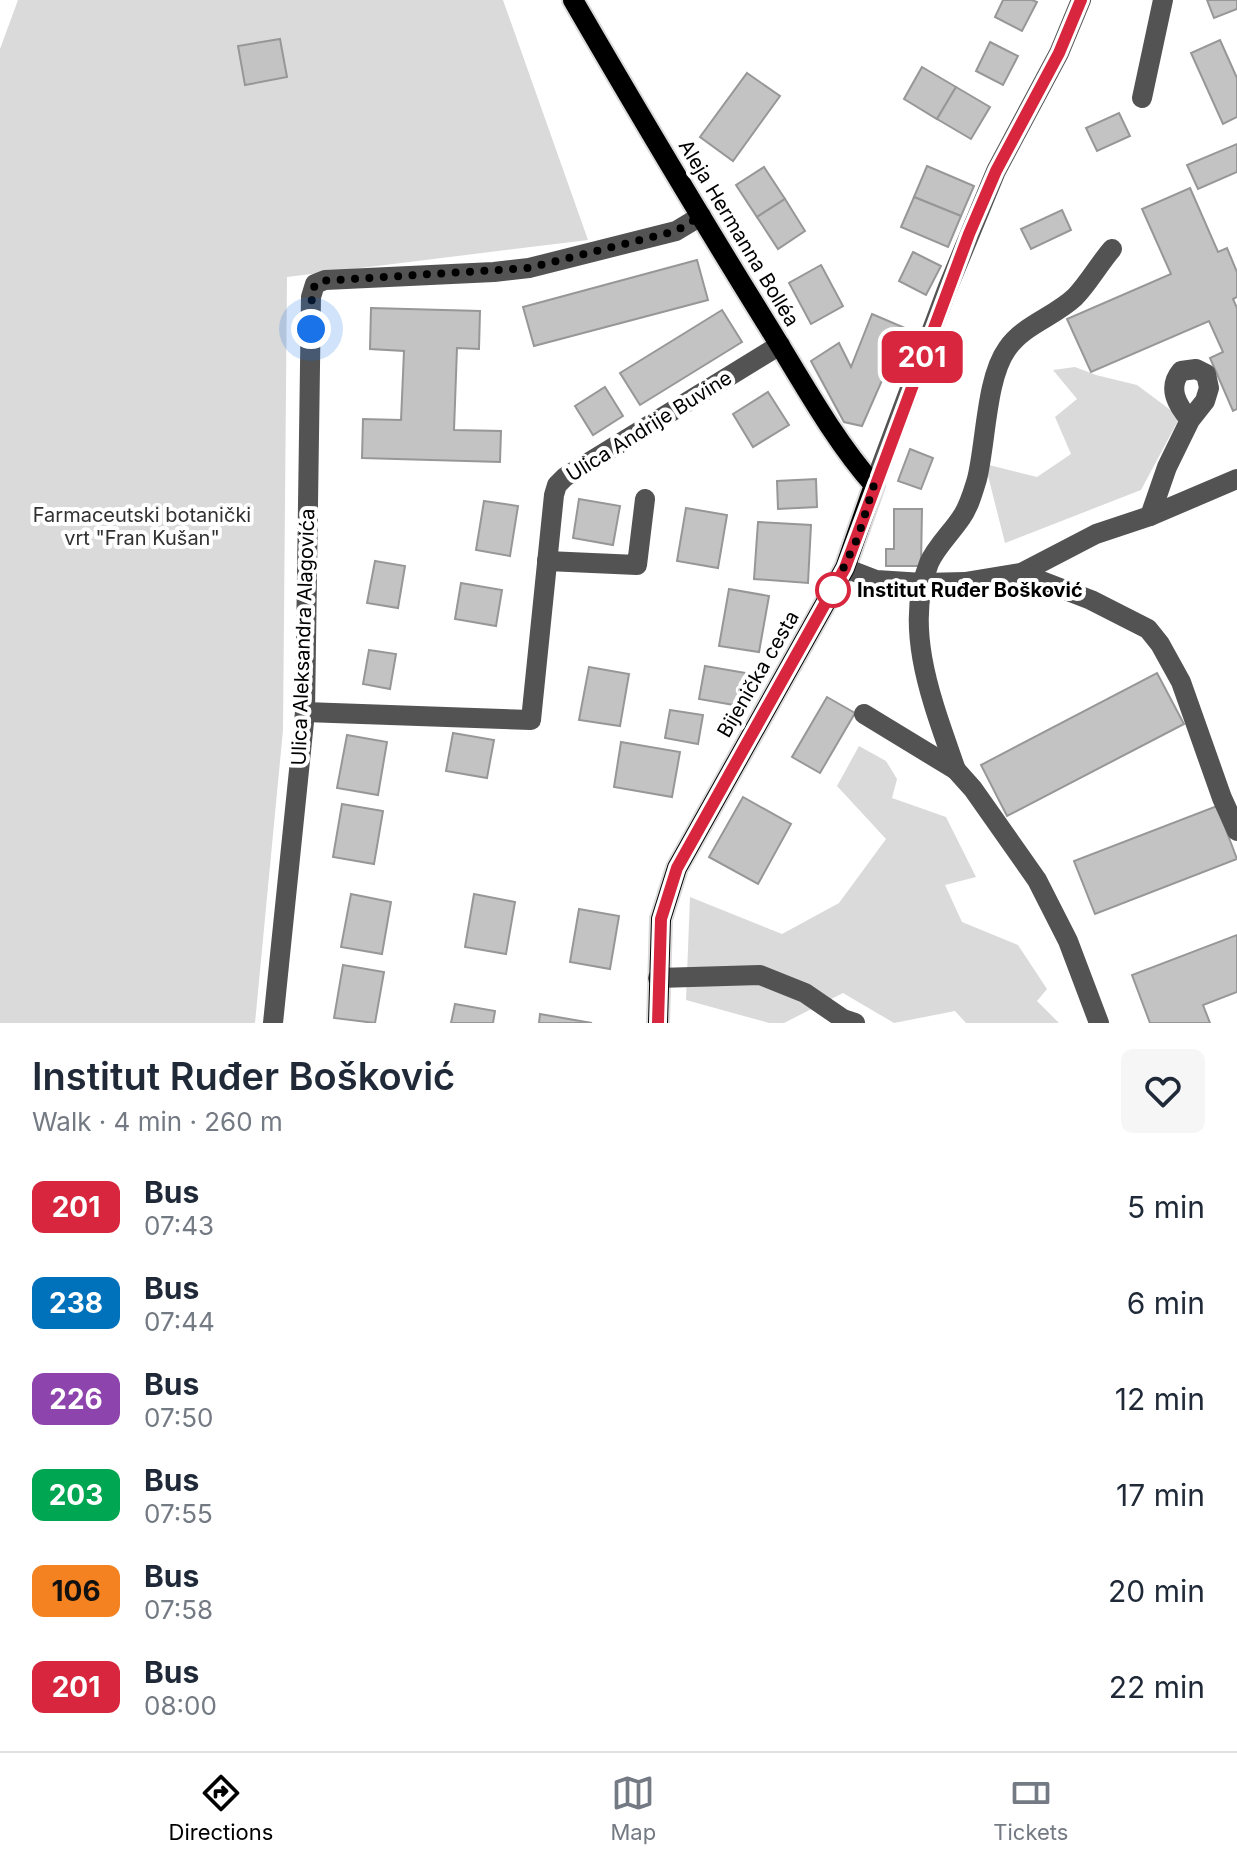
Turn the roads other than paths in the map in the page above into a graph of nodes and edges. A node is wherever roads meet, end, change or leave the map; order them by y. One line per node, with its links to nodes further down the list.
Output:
1 (1081, 0): 10 (street, Bijenička cesta)
2 (1163, 0): 4 (street)
3 (578, 2): 5 (main road, Aleja Hermanna Bolléa)
4 (1142, 98)
5 (701, 216): 7 (main road, Aleja Hermanna Bolléa); 17 (street, Ulica Aleksandra Alagovića)
6 (1112, 249): 16 (street)
7 (780, 345): 10 (main road, Aleja Hermanna Bolléa); 13 (street, Ulica Andrije Buvine)
8 (1190, 420): 12 (street)
9 (1237, 479): 12 (street)
10 (874, 485): 14 (main road, Bijenička cesta)
11 (645, 499): 13 (street)
12 (1150, 516): 15 (street)
13 (547, 561): 17 (street, Ulica Andrije Buvine)
14 (845, 568): 16 (street); 21 (main road, Bijenička cesta)
15 (1021, 573): 16 (street); 20 (street)
16 (923, 583): 19 (street)
17 (305, 712): 22 (street, Ulica Aleksandra Alagovića)
18 (864, 714): 19 (street)
19 (956, 770): 25 (street)
20 (1237, 831)
21 (658, 978): 23 (main road, Bijenička cesta); 24 (street)
22 (273, 1023)
23 (658, 1023)
24 (855, 1023)
25 (1099, 1023)

